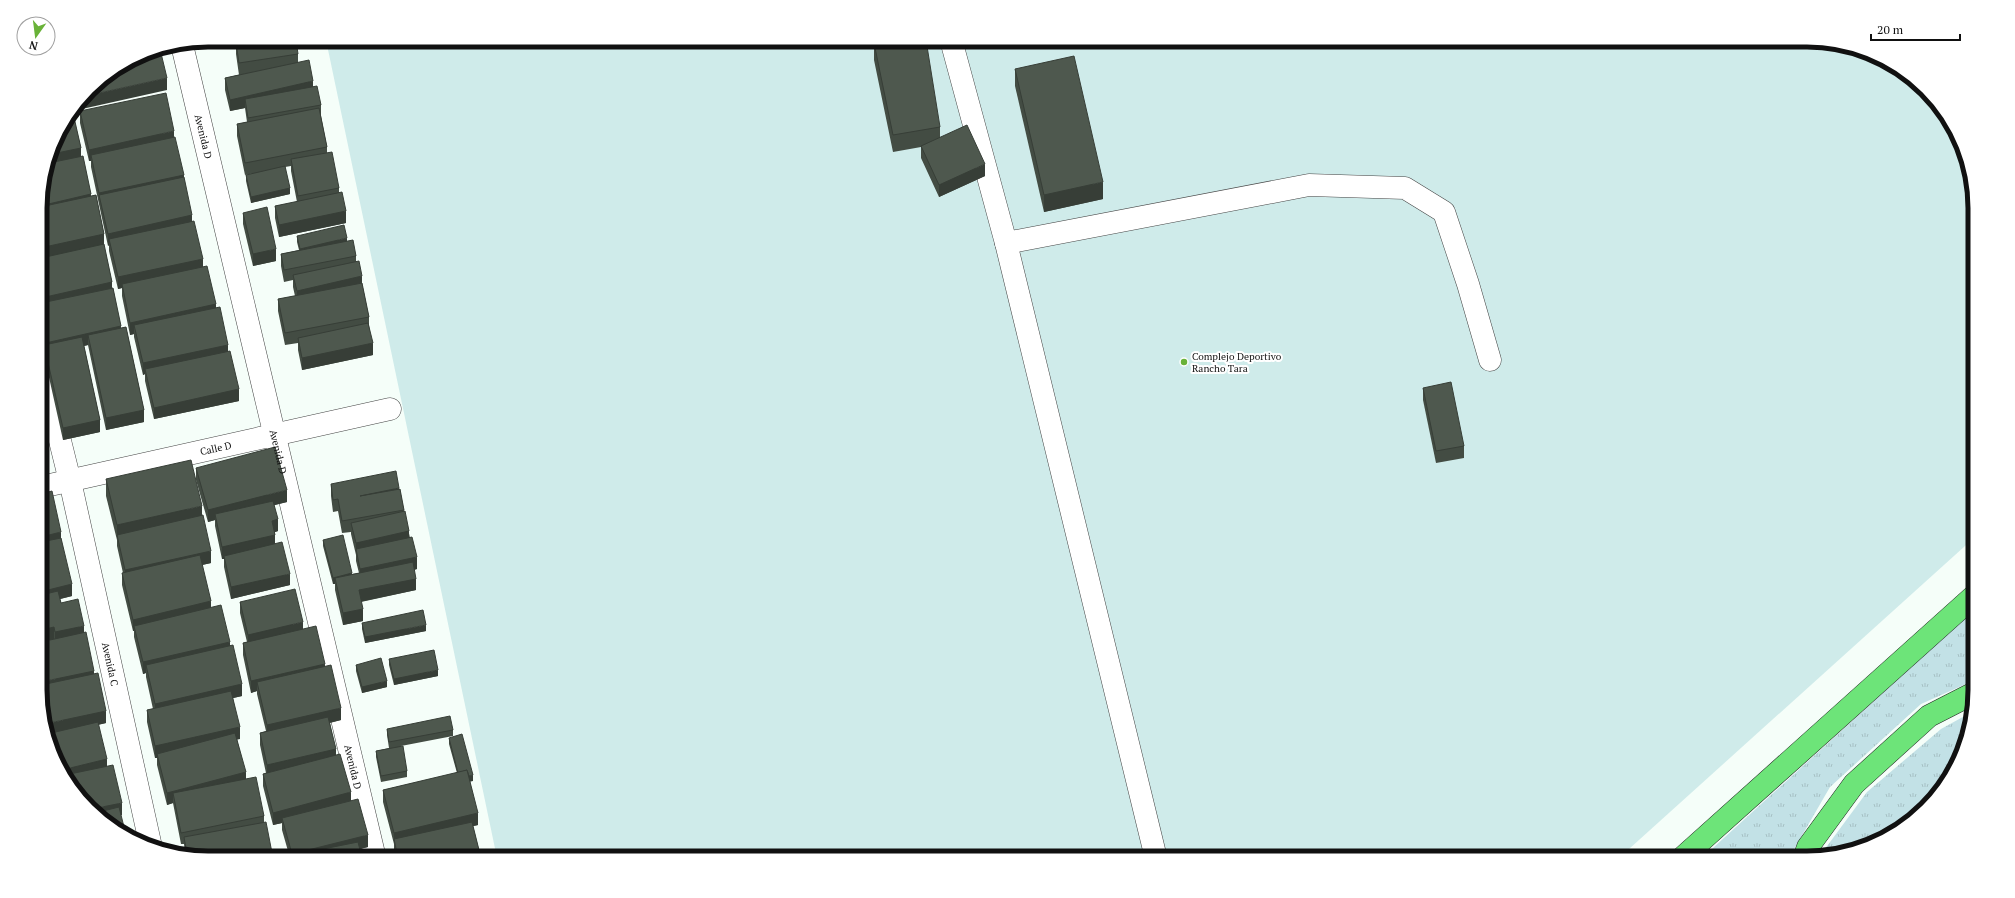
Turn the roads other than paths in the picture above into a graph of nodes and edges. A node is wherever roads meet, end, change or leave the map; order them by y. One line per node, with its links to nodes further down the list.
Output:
1 (953, 47): 3 (street)
2 (183, 49): 7 (street, Avenida D)
3 (1006, 243): 4 (street); 14 (street)
4 (1490, 360)
5 (47, 388): 8 (street, Avenida C)
6 (390, 409): 7 (street, Calle D)
7 (274, 436): 8 (street, Calle D); 13 (street, Avenida D)
8 (70, 481): 9 (street, Calle D); 12 (street, Avenida C)
9 (47, 486)
10 (1968, 601): 15 (highway)
11 (1968, 696): 16 (highway)
12 (149, 840)
13 (373, 851)
14 (1154, 851)
15 (1690, 851)
16 (1807, 851)

